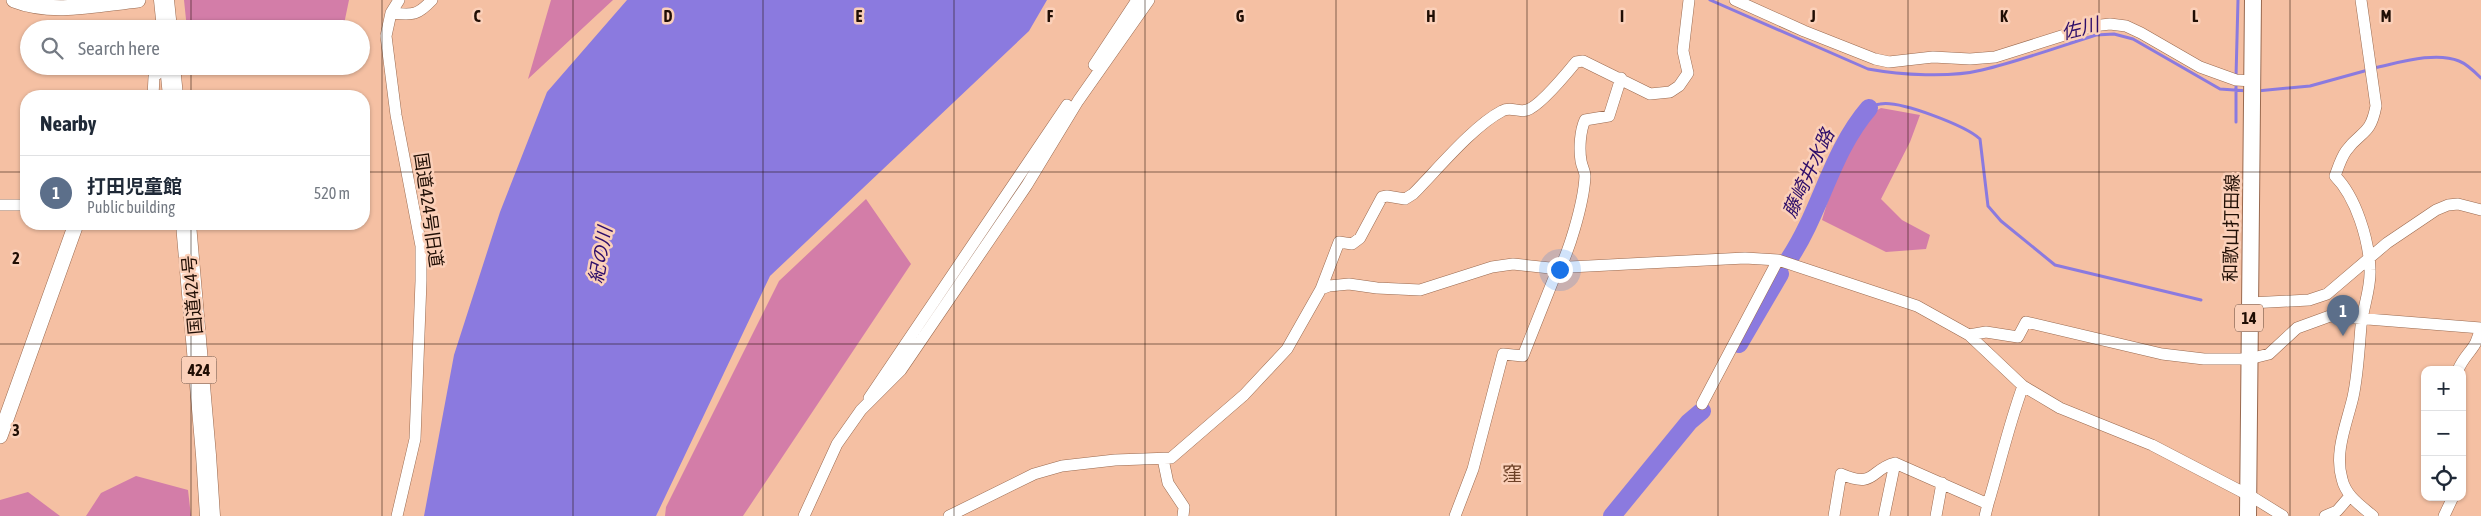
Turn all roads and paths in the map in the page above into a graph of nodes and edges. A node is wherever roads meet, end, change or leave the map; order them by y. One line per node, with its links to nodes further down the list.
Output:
1 (14, 0): 2 (street)
2 (138, 0)
3 (164, 0): 13 (highway)
4 (399, 0): 12 (street, 国道424号旧道)
5 (432, 0): 12 (street)
6 (1137, 0): 37 (street)
7 (1149, 0): 37 (street)
8 (1689, 0): 16 (street)
9 (1735, 0): 17 (street)
10 (2253, 0): 17 (main road, 和歌山打田線 / 14)
11 (2361, 0): 25 (street)
12 (391, 13): 47 (street, 国道424号旧道)
13 (166, 20)
14 (156, 75): 18 (street)
15 (171, 75): 19 (highway)
16 (1621, 78): 27 (street); 28 (street)
17 (2253, 84): 29 (main road, 和歌山打田線 / 14)
18 (153, 90)
19 (172, 90)
20 (0, 205): 21 (street)
21 (20, 205)
22 (2481, 210): 25 (street)
23 (74, 230): 38 (street)
24 (187, 230): 46 (highway, 国道424号 / 424)
25 (2369, 258): 29 (street); 30 (street)
26 (1778, 260): 27 (street); 32 (street); 36 (street)
27 (1562, 267): 28 (street); 51 (street)
28 (1321, 289): 39 (street)
29 (2250, 303): 33 (main road, 和歌山打田線 / 14)
30 (2362, 318): 31 (street); 33 (street); 43 (street)
31 (2480, 328): 34 (street)
32 (1969, 335): 33 (street); 35 (street)
33 (2249, 360): 42 (main road, 和歌山打田線 / 14)
34 (2460, 366)
35 (2023, 386): 42 (street); 45 (street)
36 (1702, 404)
37 (861, 410): 48 (street)
38 (0, 436)
39 (1163, 459): 49 (street); 50 (street)
40 (1895, 463): 41 (street); 52 (street); 53 (street)
41 (1942, 483): 45 (street); 54 (street)
42 (2248, 495): 56 (main road, 和歌山打田線 / 14); 57 (street)
43 (2350, 496): 58 (street); 59 (street)
44 (2452, 501): 60 (street)
45 (1988, 504): 55 (street)
46 (210, 516)
47 (397, 516)
48 (804, 516)
49 (949, 516)
50 (1184, 516)
51 (1455, 516)
52 (1834, 516)
53 (1884, 516)
54 (1936, 516)
55 (1985, 516)
56 (2248, 516)
57 (2283, 516)
58 (2325, 516)
59 (2372, 516)
60 (2444, 516)

